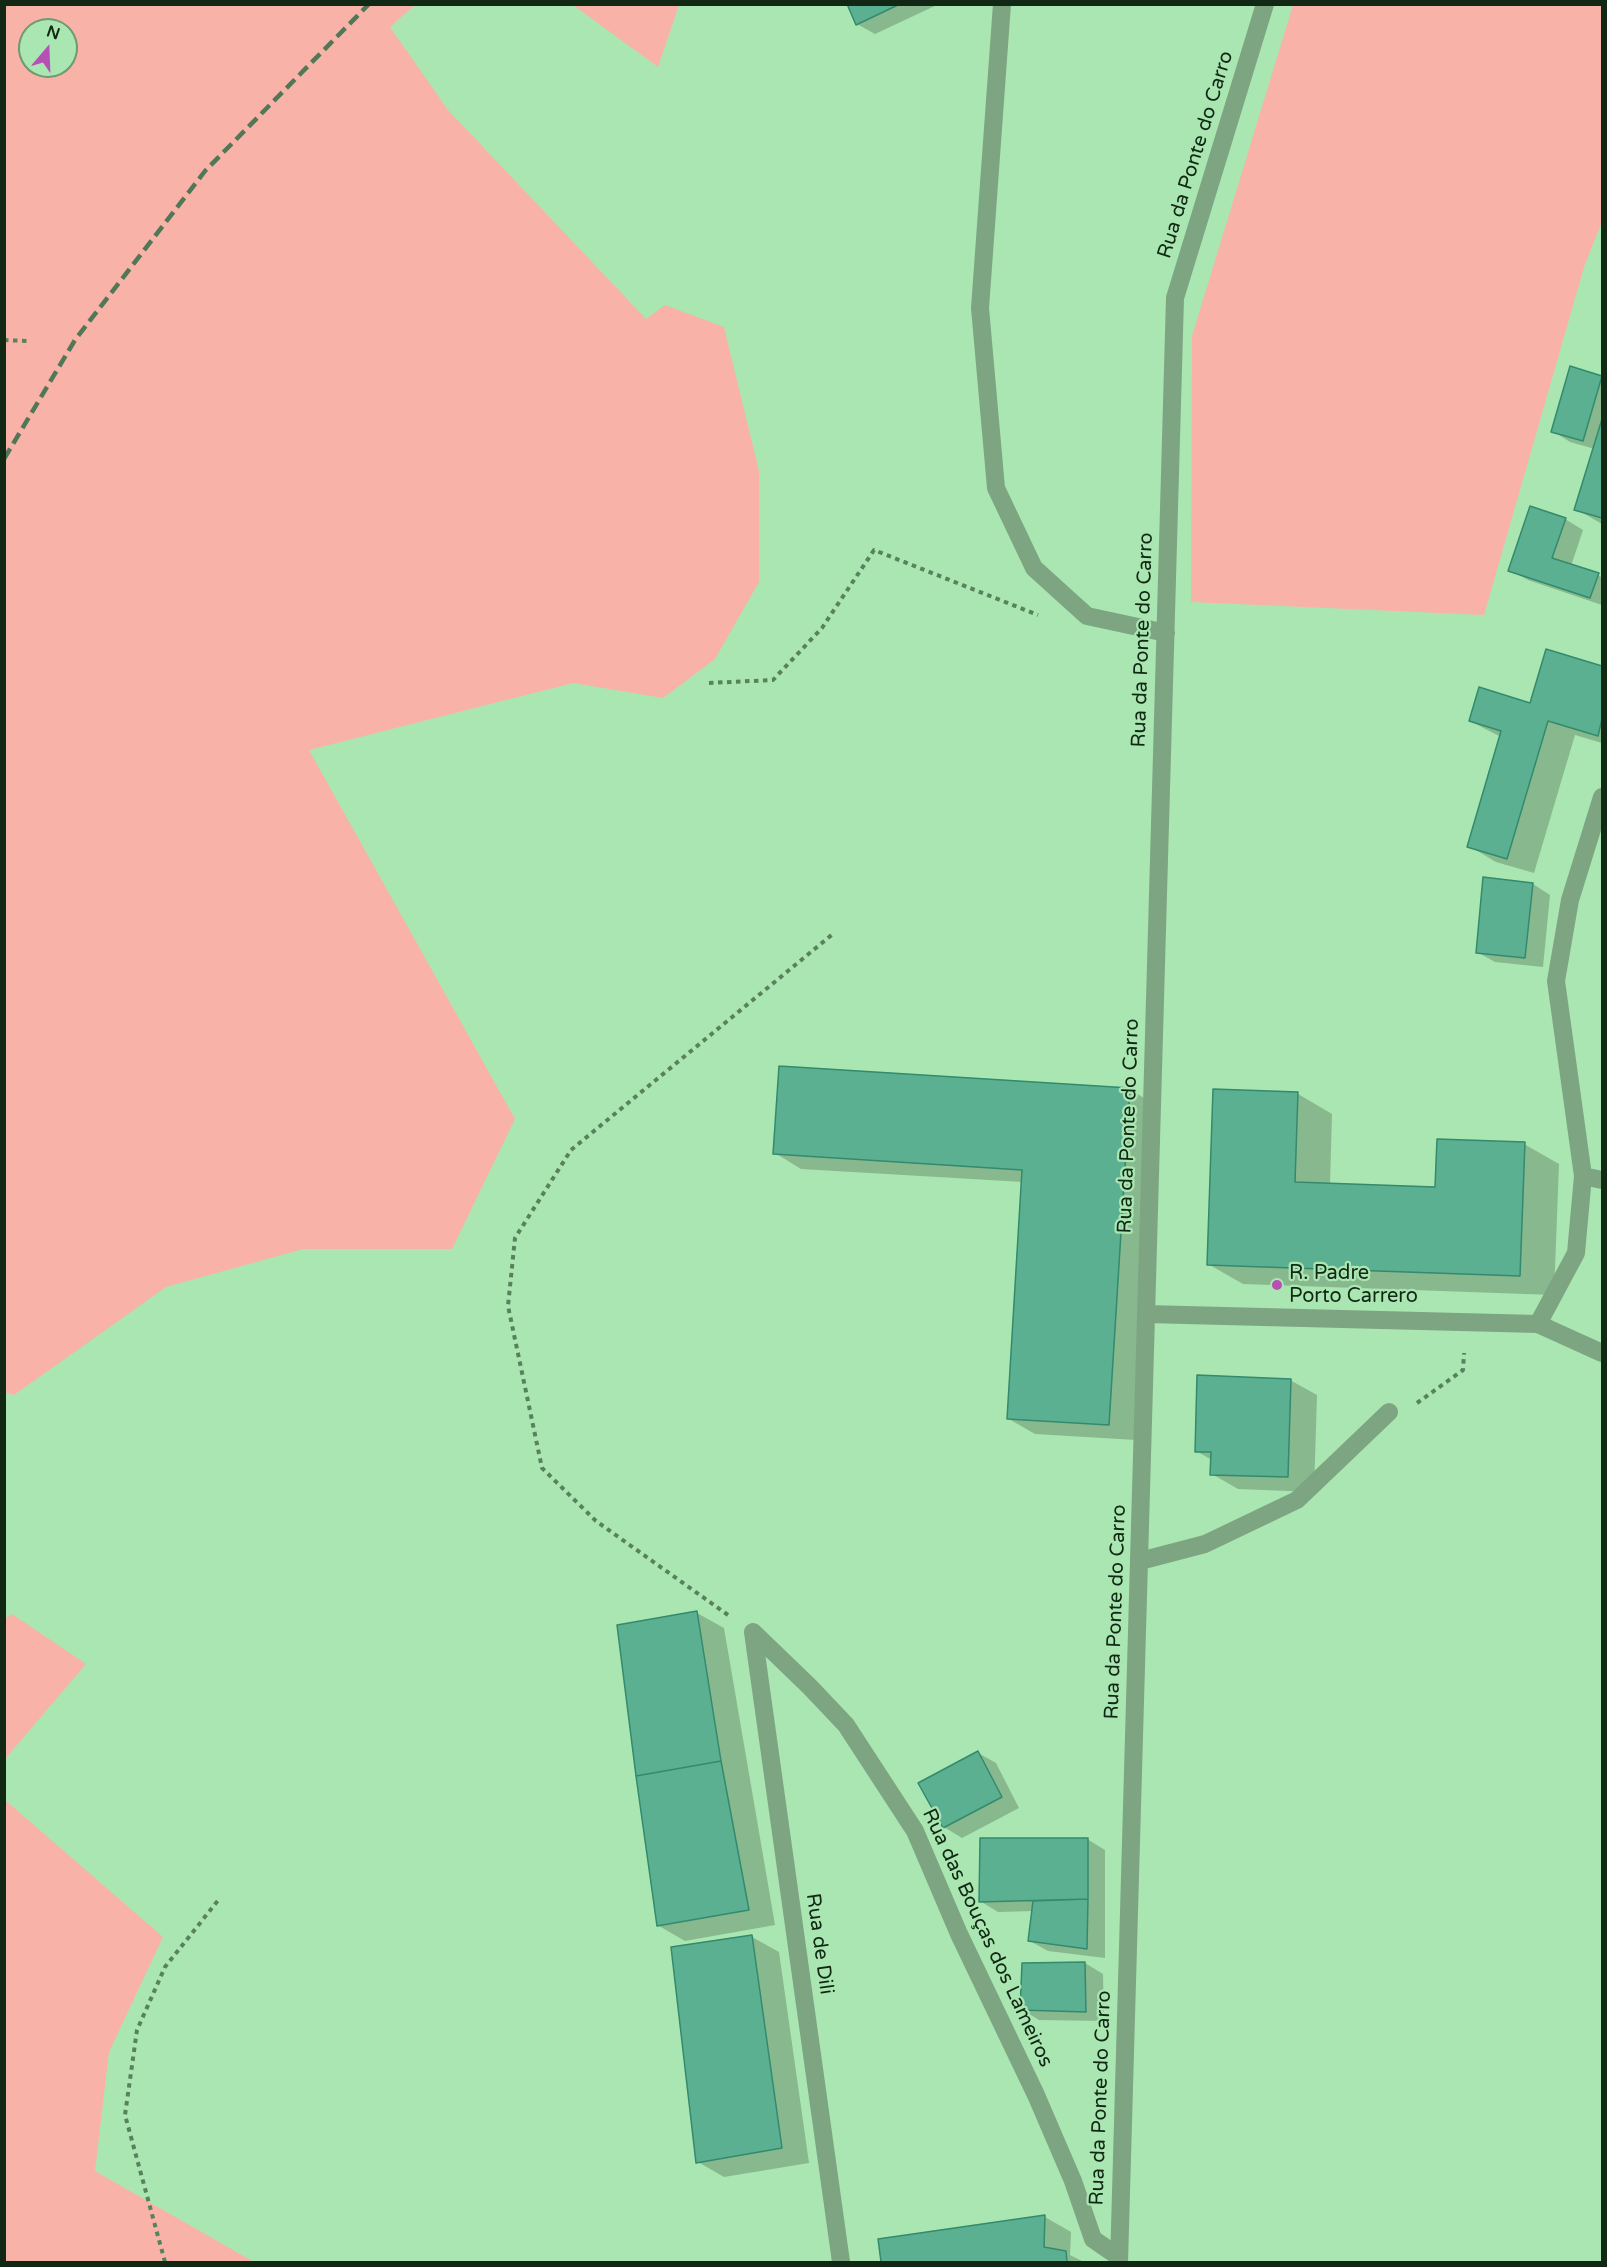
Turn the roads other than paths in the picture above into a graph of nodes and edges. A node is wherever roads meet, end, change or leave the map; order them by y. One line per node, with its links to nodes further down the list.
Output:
1 (1002, 4): 3 (street)
2 (1265, 4): 3 (street, Rua da Ponte do Carro)
3 (1166, 633): 7 (street, Rua da Ponte do Carro)
4 (1602, 797): 5 (street)
5 (1583, 1176): 6 (street); 8 (street)
6 (1602, 1180)
7 (1146, 1314): 8 (street); 11 (street, Rua da Ponte do Carro)
8 (1538, 1324): 9 (street)
9 (1602, 1353)
10 (1389, 1413): 11 (street)
11 (1140, 1561): 13 (street, Rua da Ponte do Carro)
12 (753, 1632): 13 (street, Rua das Bouças dos Lameiros); 14 (street, Rua de Dili)
13 (1119, 2260)
14 (841, 2262)

